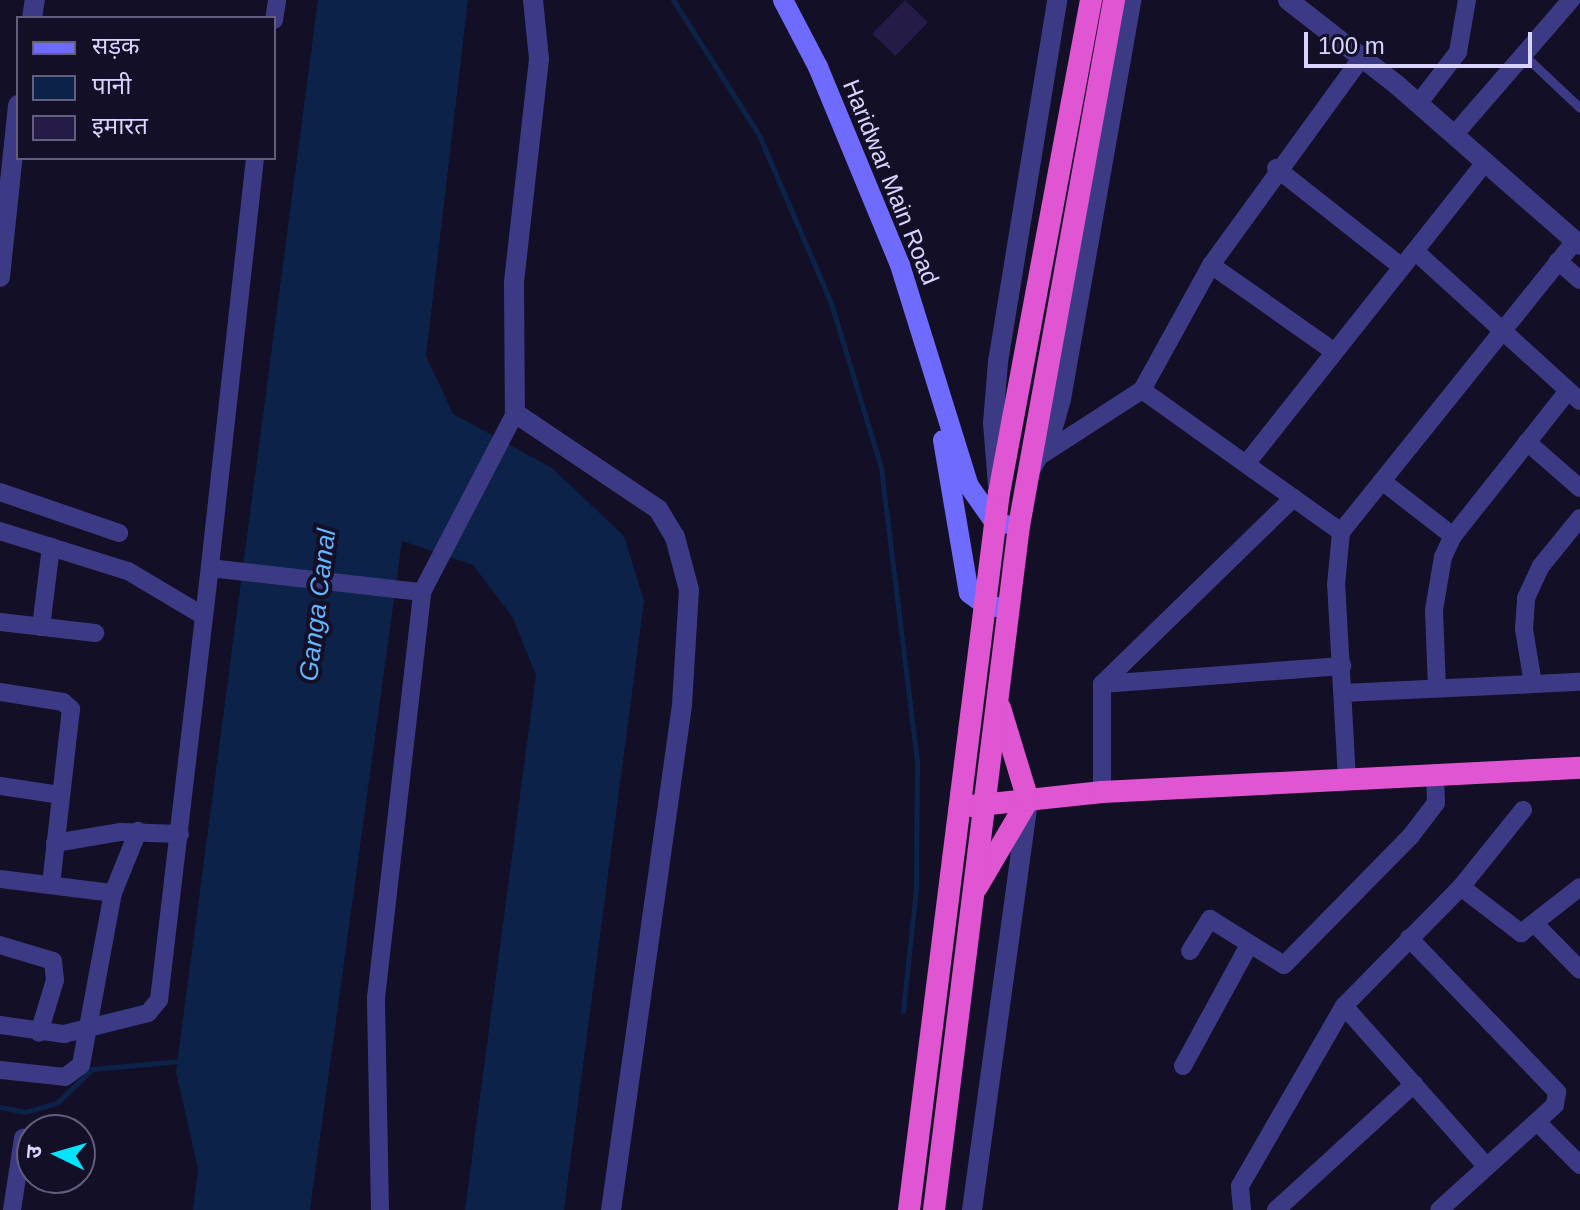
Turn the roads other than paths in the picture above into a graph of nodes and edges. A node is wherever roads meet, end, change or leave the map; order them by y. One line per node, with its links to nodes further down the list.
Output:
1 (533, 0): 33 (street)
2 (783, 0): 30 (main road, Haridwar Main Road)
3 (1057, 0): 41 (street)
4 (1091, 0): 41 (highway)
5 (1114, 0): 37 (highway)
6 (1131, 0): 35 (street)
7 (1288, 0): 11 (street)
8 (1467, 0): 12 (street)
9 (1571, 0): 10 (street)
10 (1524, 55): 13 (lane); 15 (street)
11 (1362, 57): 12 (street); 19 (street)
12 (1418, 104): 15 (street)
13 (1580, 108)
14 (16, 113): 16 (street)
15 (1454, 135): 18 (street)
16 (5, 159): 20 (street)
17 (255, 160): 51 (street)
18 (1485, 162): 21 (street); 22 (street)
19 (1276, 168): 24 (street); 25 (street)
20 (4, 200): 26 (street)
21 (1578, 243): 23 (street)
22 (1415, 251): 25 (street); 28 (street)
23 (1558, 261): 27 (street); 28 (street)
24 (1211, 265): 29 (street); 31 (street)
25 (1402, 267): 29 (street)
26 (0, 277)
27 (1580, 280)
28 (1500, 331): 32 (street); 38 (street)
29 (1335, 352): 36 (street)
30 (936, 389): 44 (main road, Haridwar Main Road); 53 (main road, Haridwar Main Road)
31 (1142, 390): 35 (street); 36 (street)
32 (1574, 396): 34 (street)
33 (512, 422): 52 (street); 104 (street)
34 (1527, 442): 39 (street); 49 (street)
35 (1043, 454): 37 (street)
36 (1246, 464): 42 (street)
37 (1028, 474): 45 (highway)
38 (1382, 481): 47 (street); 49 (street)
39 (1580, 488)
40 (0, 492): 48 (street)
41 (999, 493): 44 (highway)
42 (1293, 498): 47 (street); 61 (street)
43 (1580, 518): 62 (street)
44 (995, 523): 45 (main road); 53 (highway)
45 (1019, 526): 54 (highway)
46 (0, 531): 50 (street)
47 (1341, 532): 59 (street)
48 (119, 533)
49 (1453, 536): 63 (street)
50 (51, 547): 55 (street); 57 (street)
51 (210, 568): 52 (street); 55 (street)
52 (422, 592): 103 (street)
53 (985, 605): 54 (main road); 74 (highway)
54 (1009, 609): 66 (highway)
55 (202, 615): 77 (street)
56 (0, 622): 57 (street)
57 (41, 627): 58 (street)
58 (95, 633)
59 (1342, 666): 61 (street); 65 (street)
60 (1580, 682): 62 (street)
61 (1102, 684): 71 (street)
62 (1533, 684): 63 (street)
63 (1437, 688): 65 (street)
64 (0, 692): 72 (street)
65 (1343, 693): 69 (street)
66 (997, 696): 73 (highway); 74 (highway)
67 (1580, 768): 68 (highway)
68 (1435, 776): 69 (highway); 88 (street)
69 (1347, 779): 71 (highway)
70 (0, 786): 72 (street)
71 (1102, 792): 73 (highway)
72 (61, 795): 78 (street)
73 (1028, 800): 74 (highway); 84 (highway); 107 (street)
74 (973, 805): 84 (highway); 105 (highway)
75 (1523, 810): 81 (street)
76 (138, 831): 77 (street); 78 (street); 83 (street)
77 (180, 834): 93 (street)
78 (55, 843): 80 (street)
79 (0, 879): 80 (street)
80 (51, 884): 83 (street)
81 (1461, 887): 85 (street); 86 (street)
82 (1580, 887): 85 (street)
83 (113, 893): 93 (street)
84 (972, 895): 106 (highway)
85 (1535, 924): 90 (street)
86 (1409, 938): 91 (street); 98 (street)
87 (0, 945): 94 (street)
88 (1249, 945): 89 (street); 95 (street)
89 (1190, 951)
90 (1580, 970)
91 (1344, 1006): 97 (street); 108 (street)
92 (0, 1025): 94 (street)
93 (89, 1030): 94 (street); 96 (street)
94 (39, 1033)
95 (1183, 1066)
96 (0, 1070)
97 (1414, 1084): 100 (street); 109 (street)
98 (1537, 1122): 100 (street); 101 (street)
99 (9, 1164): 102 (street)
100 (1485, 1165): 110 (street)
101 (1580, 1165)
102 (12, 1210)
103 (380, 1210)
104 (611, 1210)
105 (909, 1210)
106 (934, 1210)
107 (972, 1210)
108 (1242, 1210)
109 (1276, 1210)
110 (1439, 1210)

